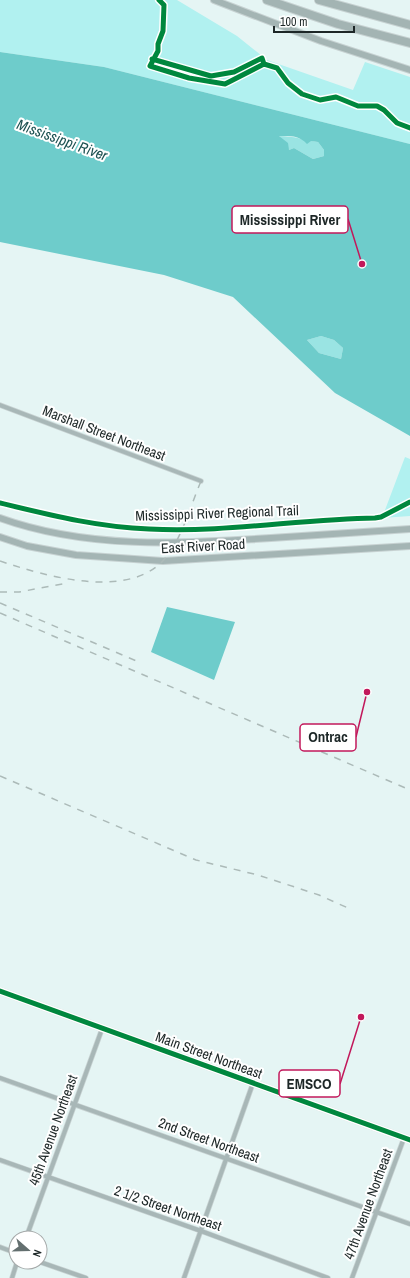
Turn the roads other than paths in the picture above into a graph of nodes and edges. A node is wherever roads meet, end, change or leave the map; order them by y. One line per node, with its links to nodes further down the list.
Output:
1 (214, 0): 6 (street)
2 (267, 0): 5 (highway)
3 (319, 0): 4 (highway)
4 (410, 25)
5 (410, 43)
6 (410, 70)
7 (0, 405): 8 (street, Marshall Street Northeast)
8 (201, 481)
9 (0, 518): 10 (street, East River Road)
10 (410, 529)
11 (0, 537): 12 (street, East River Road)
12 (410, 546)
13 (0, 991): 14 (street, Main Street Northeast)
14 (102, 1029): 16 (street, Main Street Northeast); 17 (street, 45th Avenue Northeast)
15 (0, 1078): 17 (street, 2nd Street Northeast)
16 (253, 1083): 18 (street, Main Street Northeast); 19 (street)
17 (74, 1104): 19 (street, 2nd Street Northeast); 21 (street, 45th Avenue Northeast)
18 (407, 1139): 22 (street, 47th Avenue Northeast)
19 (226, 1158): 22 (street, 2nd Street Northeast); 25 (street)
20 (0, 1160): 21 (street, 2 1/2 Street Northeast)
21 (47, 1177): 24 (street, 45th Avenue Northeast); 25 (street, 2 1/2 Street Northeast)
22 (377, 1212): 23 (street, 2nd Street Northeast); 30 (street, 47th Avenue Northeast)
23 (410, 1224)
24 (29, 1230)
25 (201, 1230): 28 (street); 29 (street, 2 1/2 Street Northeast)
26 (48, 1265): 27 (street)
27 (86, 1278)
28 (184, 1278)
29 (328, 1278)
30 (352, 1278)

